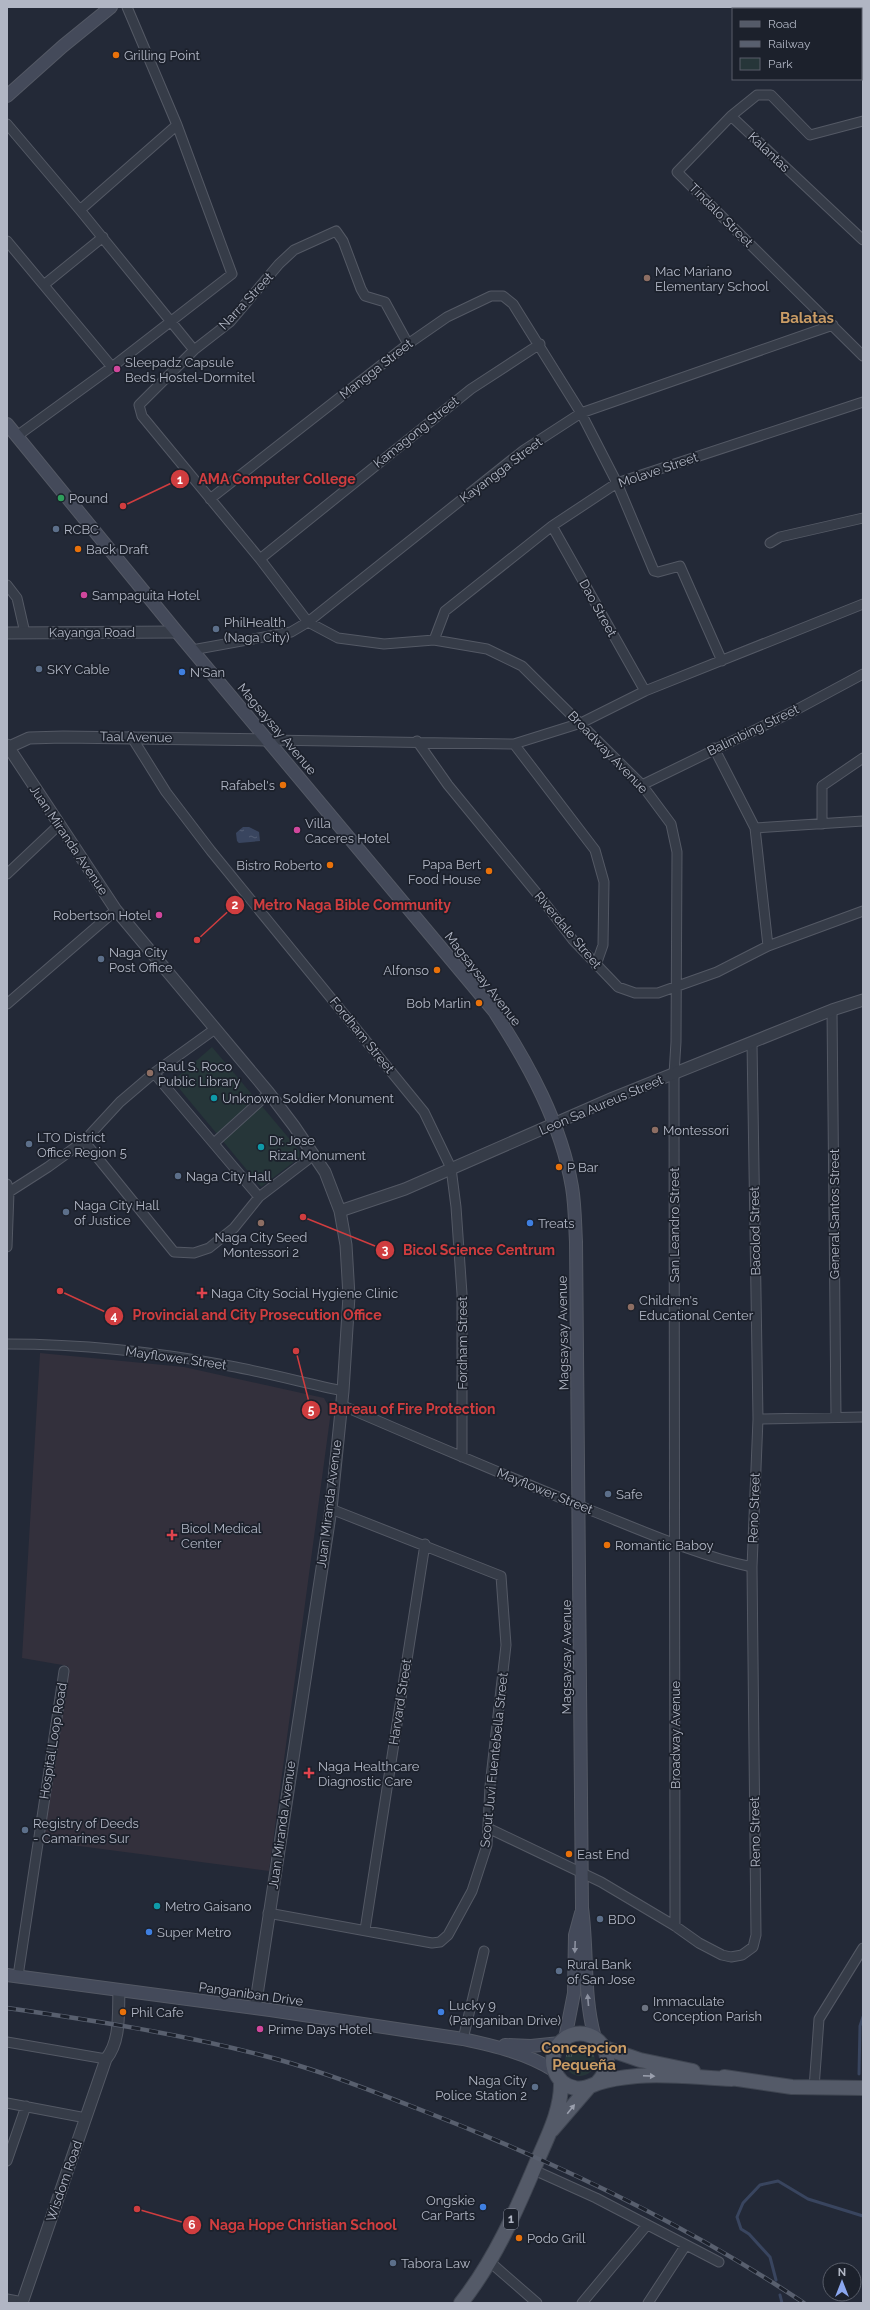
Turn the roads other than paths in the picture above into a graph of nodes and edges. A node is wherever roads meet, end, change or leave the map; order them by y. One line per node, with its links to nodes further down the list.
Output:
1 (111, 7): 3 (main road)
2 (127, 7): 7 (street)
3 (7, 96)
4 (731, 116): 5 (street); 10 (street, Kalantas); 14 (street, Tindalo Street)
5 (863, 121)
6 (7, 124): 8 (street)
7 (177, 125): 8 (street); 13 (street)
8 (80, 210): 9 (street)
9 (103, 237): 12 (street); 13 (street)
10 (863, 240)
11 (7, 241): 12 (street)
12 (45, 284): 19 (street)
13 (171, 321): 17 (street); 19 (street)
14 (833, 325): 18 (street, Tindalo Street); 21 (street, Kayangga Street)
15 (408, 344): 16 (street, Mangga Street); 17 (street, Narra Street); 25 (street, Mangga Street)
16 (540, 344): 21 (street, Mangga Street); 29 (street, Kamagong Street)
17 (194, 350): 25 (street, Narra Street)
18 (863, 356)
19 (112, 367): 23 (street)
20 (863, 402): 24 (street, Molave Street)
21 (581, 413): 24 (street, Mangga Street); 32 (street, Kayangga Street)
22 (7, 424): 23 (main road, Magsaysay Avenue)
23 (17, 436): 33 (main road, Magsaysay Avenue)
24 (617, 483): 27 (street, Molave Street); 38 (street, Mangga Street)
25 (210, 499): 29 (street, Narra Street)
26 (863, 518): 28 (street)
27 (552, 526): 36 (street, Molave Street); 40 (street, Dao Street)
28 (770, 543)
29 (260, 559): 32 (street, Narra Street)
30 (7, 585): 35 (street)
31 (863, 604): 38 (street)
32 (308, 622): 36 (street, Broadway Avenue); 37 (street, Kayangga Street)
33 (177, 632): 35 (street, Kayanga Road); 37 (main road, Magsaysay Avenue)
34 (7, 633): 35 (street, Kayanga Road)
35 (26, 633)
36 (434, 640): 41 (street, Broadway Avenue)
37 (192, 650): 43 (main road, Magsaysay Avenue)
38 (722, 660): 40 (street)
39 (863, 674): 47 (street, Balimbing Street)
40 (645, 691): 41 (street)
41 (581, 723): 45 (street); 49 (street, Broadway Avenue)
42 (131, 736): 43 (street, Taal Avenue); 46 (street, Taal Avenue); 72 (street, Fordham Street)
43 (268, 740): 44 (street); 68 (main road, Magsaysay Avenue)
44 (417, 741): 45 (street); 58 (street, Riverdale Street)
45 (514, 744): 58 (street)
46 (7, 747): 52 (street, Juan Miranda Avenue)
47 (714, 748): 49 (street, Balimbing Street); 53 (street)
48 (863, 758): 51 (street)
49 (642, 785): 59 (street, Broadway Avenue)
50 (863, 821): 51 (street)
51 (822, 824): 53 (street)
52 (59, 825): 54 (street); 55 (street, Juan Miranda Avenue)
53 (755, 828): 57 (street)
54 (7, 874)
55 (116, 910): 61 (street); 63 (street, Juan Miranda Avenue)
56 (863, 911): 57 (street, Riverdale Street)
57 (768, 946): 59 (street, Riverdale Street)
58 (596, 965): 59 (street, Riverdale Street)
59 (676, 987): 66 (street, Broadway Avenue)
60 (863, 1000): 62 (street, Leon Sa Aureus Street)
61 (7, 1004)
62 (832, 1010): 64 (street, Leon Sa Aureus Street); 80 (street, General Santos Street)
63 (215, 1029): 65 (street); 67 (street, Juan Miranda Avenue)
64 (752, 1043): 66 (street, Leon Sa Aureus Street); 82 (street, Bacolod Street)
65 (154, 1073): 69 (street); 70 (street)
66 (674, 1074): 68 (street, Leon Sa Aureus Street); 87 (street, San Leandro Street)
67 (269, 1093): 70 (street); 71 (street, Juan Miranda Avenue)
68 (555, 1124): 72 (street, Leon Sa Aureus Street); 84 (main road, Magsaysay Avenue)
69 (84, 1141): 73 (street); 74 (street)
70 (214, 1143): 74 (street)
71 (314, 1155): 74 (street); 75 (street, Juan Miranda Avenue)
72 (451, 1168): 75 (street, Leon Sa Aureus Street); 83 (street, Fordham Street)
73 (8, 1188): 76 (street)
74 (259, 1197)
75 (340, 1211): 78 (street, Juan Miranda Avenue)
76 (7, 1247)
77 (7, 1344): 78 (street, Mayflower Street)
78 (343, 1391): 79 (street, Juan Miranda Avenue)
79 (341, 1405): 83 (street, Mayflower Street); 85 (street, Juan Miranda Avenue)
80 (836, 1417): 81 (street); 82 (street)
81 (863, 1417)
82 (758, 1419): 88 (street, Reno Street)
83 (462, 1457): 84 (street, Mayflower Street)
84 (580, 1506): 87 (street, Mayflower Street); 91 (main road, Magsaysay Avenue)
85 (331, 1509): 86 (street, Scout Juvi Fuentebella Street); 93 (street, Juan Miranda Avenue)
86 (425, 1544): 90 (street, Scout Juvi Fuentebella Street); 95 (street, Harvard Street)
87 (674, 1544): 88 (street, Mayflower Street); 94 (street, Broadway Avenue)
88 (752, 1567): 94 (street, Reno Street)
89 (64, 1671): 98 (street, Hospital Loop Road)
90 (490, 1829): 91 (street, Reno Street); 95 (street, Scout Juvi Fuentebella Street)
91 (582, 1874): 92 (main road, Magsaysay Avenue); 94 (street, Reno Street)
92 (582, 1908): 101 (main road, Magsaysay Avenue, one-way to 92); 103 (main road, Magsaysay Avenue, one-way to 103)
93 (268, 1914): 95 (street, Scout Juvi Fuentebella Street); 100 (street, Juan Miranda Avenue)
94 (675, 1926)
95 (365, 1930)
96 (863, 1948): 111 (street)
97 (484, 1951): 102 (street)
98 (12, 1975): 99 (main road, Panganiban Drive)
99 (119, 1991): 100 (main road, Panganiban Drive); 107 (street, Wisdom Road)
100 (255, 2008): 102 (main road, Panganiban Drive)
101 (595, 2038): 103 (main road); 106 (main road)
102 (463, 2040): 105 (main road, Panganiban Drive)
103 (562, 2041): 105 (main road, Panganiban Drive); 108 (main road, 1)
104 (7, 2042): 107 (street)
105 (492, 2045): 108 (main road, Panganiban Drive)
106 (605, 2048): 109 (main road); 110 (main road, 1)
107 (106, 2059): 115 (street, Wisdom Road)
108 (558, 2076): 110 (main road); 116 (main road, 1)
109 (732, 2079): 110 (main road, one-way to 109); 111 (main road)
110 (593, 2085): 116 (main road, 1, one-way to 110)
111 (814, 2088): 112 (main road)
112 (863, 2088)
113 (7, 2103): 114 (street)
114 (26, 2106): 115 (street); 117 (street)
115 (86, 2118): 124 (street, Wisdom Road)
116 (551, 2130): 118 (main road, 1)
117 (7, 2161)
118 (534, 2170): 119 (street); 121 (main road, 1)
119 (647, 2224): 120 (street); 127 (street)
120 (686, 2245): 122 (street); 128 (street)
121 (490, 2262): 125 (main road, 1); 126 (street)
122 (719, 2262)
123 (7, 2299): 124 (street)
124 (22, 2302)
125 (461, 2303)
126 (536, 2303)
127 (582, 2303)
128 (648, 2303)

